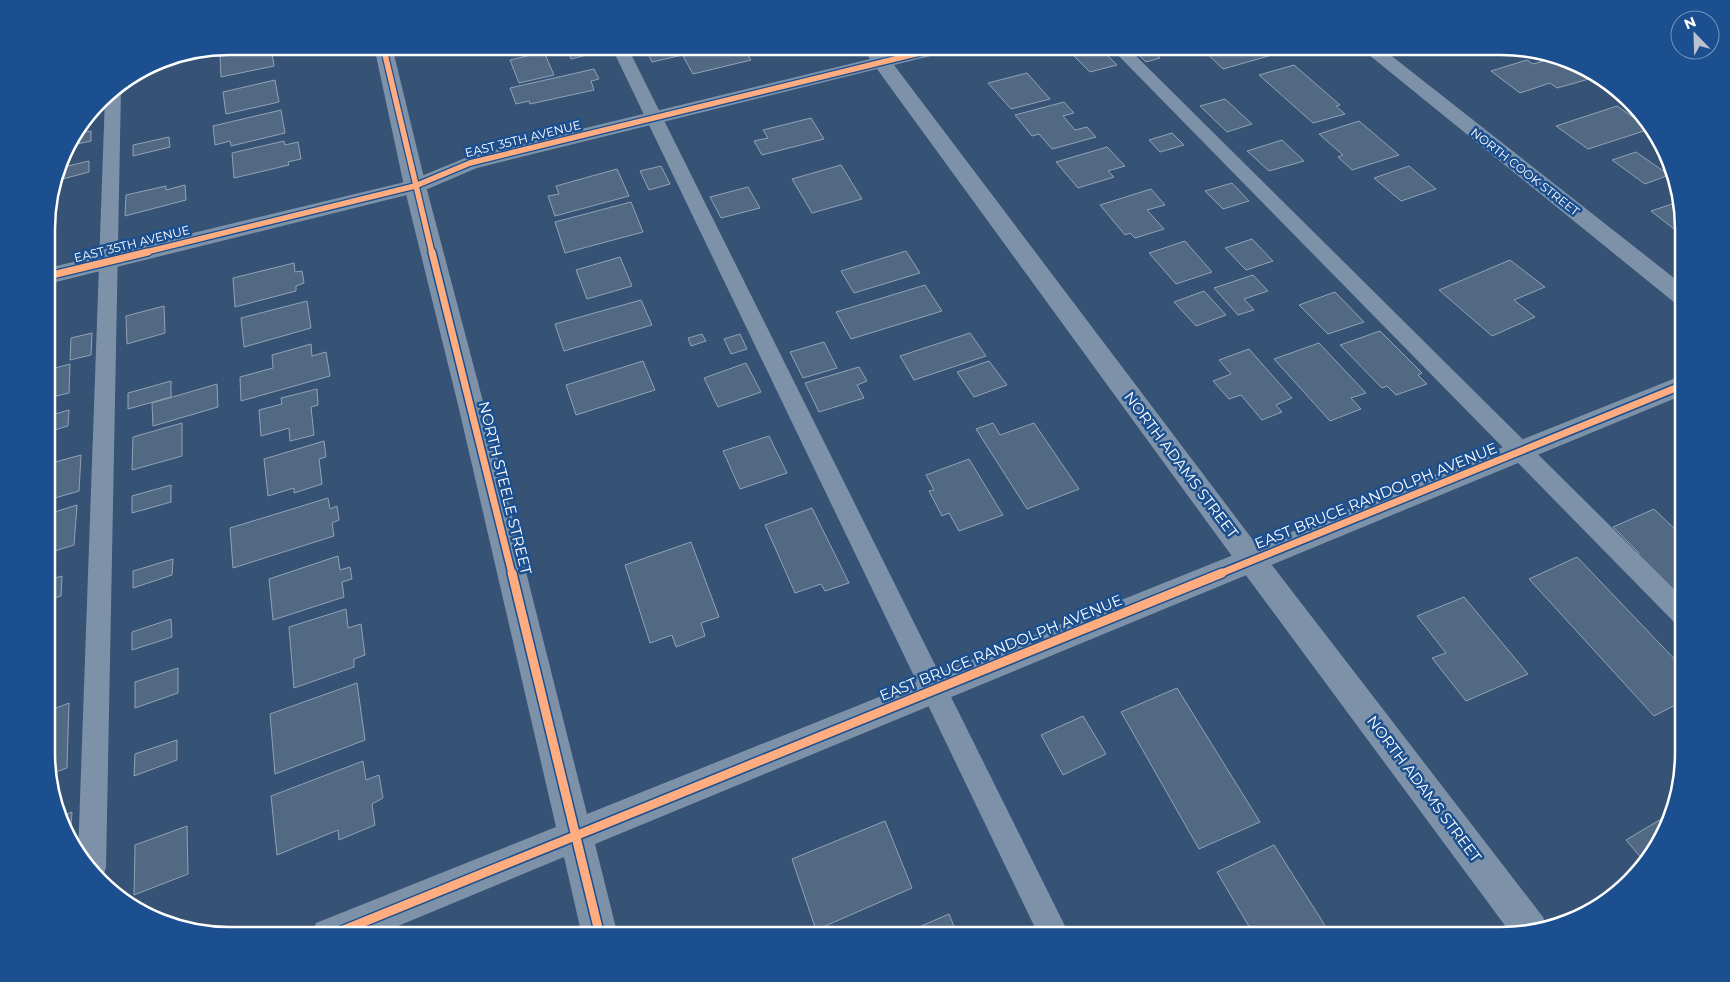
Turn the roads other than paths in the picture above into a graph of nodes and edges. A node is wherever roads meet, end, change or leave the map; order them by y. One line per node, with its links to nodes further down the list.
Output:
1 (385, 55): 9 (street, NORTH STEELE STREET)
2 (623, 55): 8 (lane)
3 (873, 55): 8 (street, EAST 35TH AVENUE)
4 (877, 55): 15 (street, NORTH ADAMS STREET)
5 (1126, 55): 14 (lane)
6 (1378, 55): 12 (street, NORTH COOK STREET)
7 (113, 99): 10 (lane)
8 (654, 118): 9 (street, EAST 35TH AVENUE); 17 (lane)
9 (415, 186): 10 (street, EAST 35TH AVENUE); 18 (street, NORTH STEELE STREET)
10 (107, 262): 11 (street, EAST 35TH AVENUE); 19 (lane)
11 (55, 274)
12 (1675, 291)
13 (1675, 388): 14 (street, EAST BRUCE RANDOLPH AVENUE)
14 (1520, 452): 15 (street, EAST BRUCE RANDOLPH AVENUE); 16 (lane)
15 (1252, 561): 17 (street, EAST BRUCE RANDOLPH AVENUE); 20 (street, NORTH ADAMS STREET)
16 (1675, 606)
17 (934, 690): 18 (street, EAST BRUCE RANDOLPH AVENUE); 23 (lane)
18 (575, 835): 21 (street, EAST BRUCE RANDOLPH AVENUE); 22 (street, NORTH STEELE STREET)
19 (92, 860)
20 (1526, 925)
21 (351, 927)
22 (598, 927)
23 (1051, 927)

